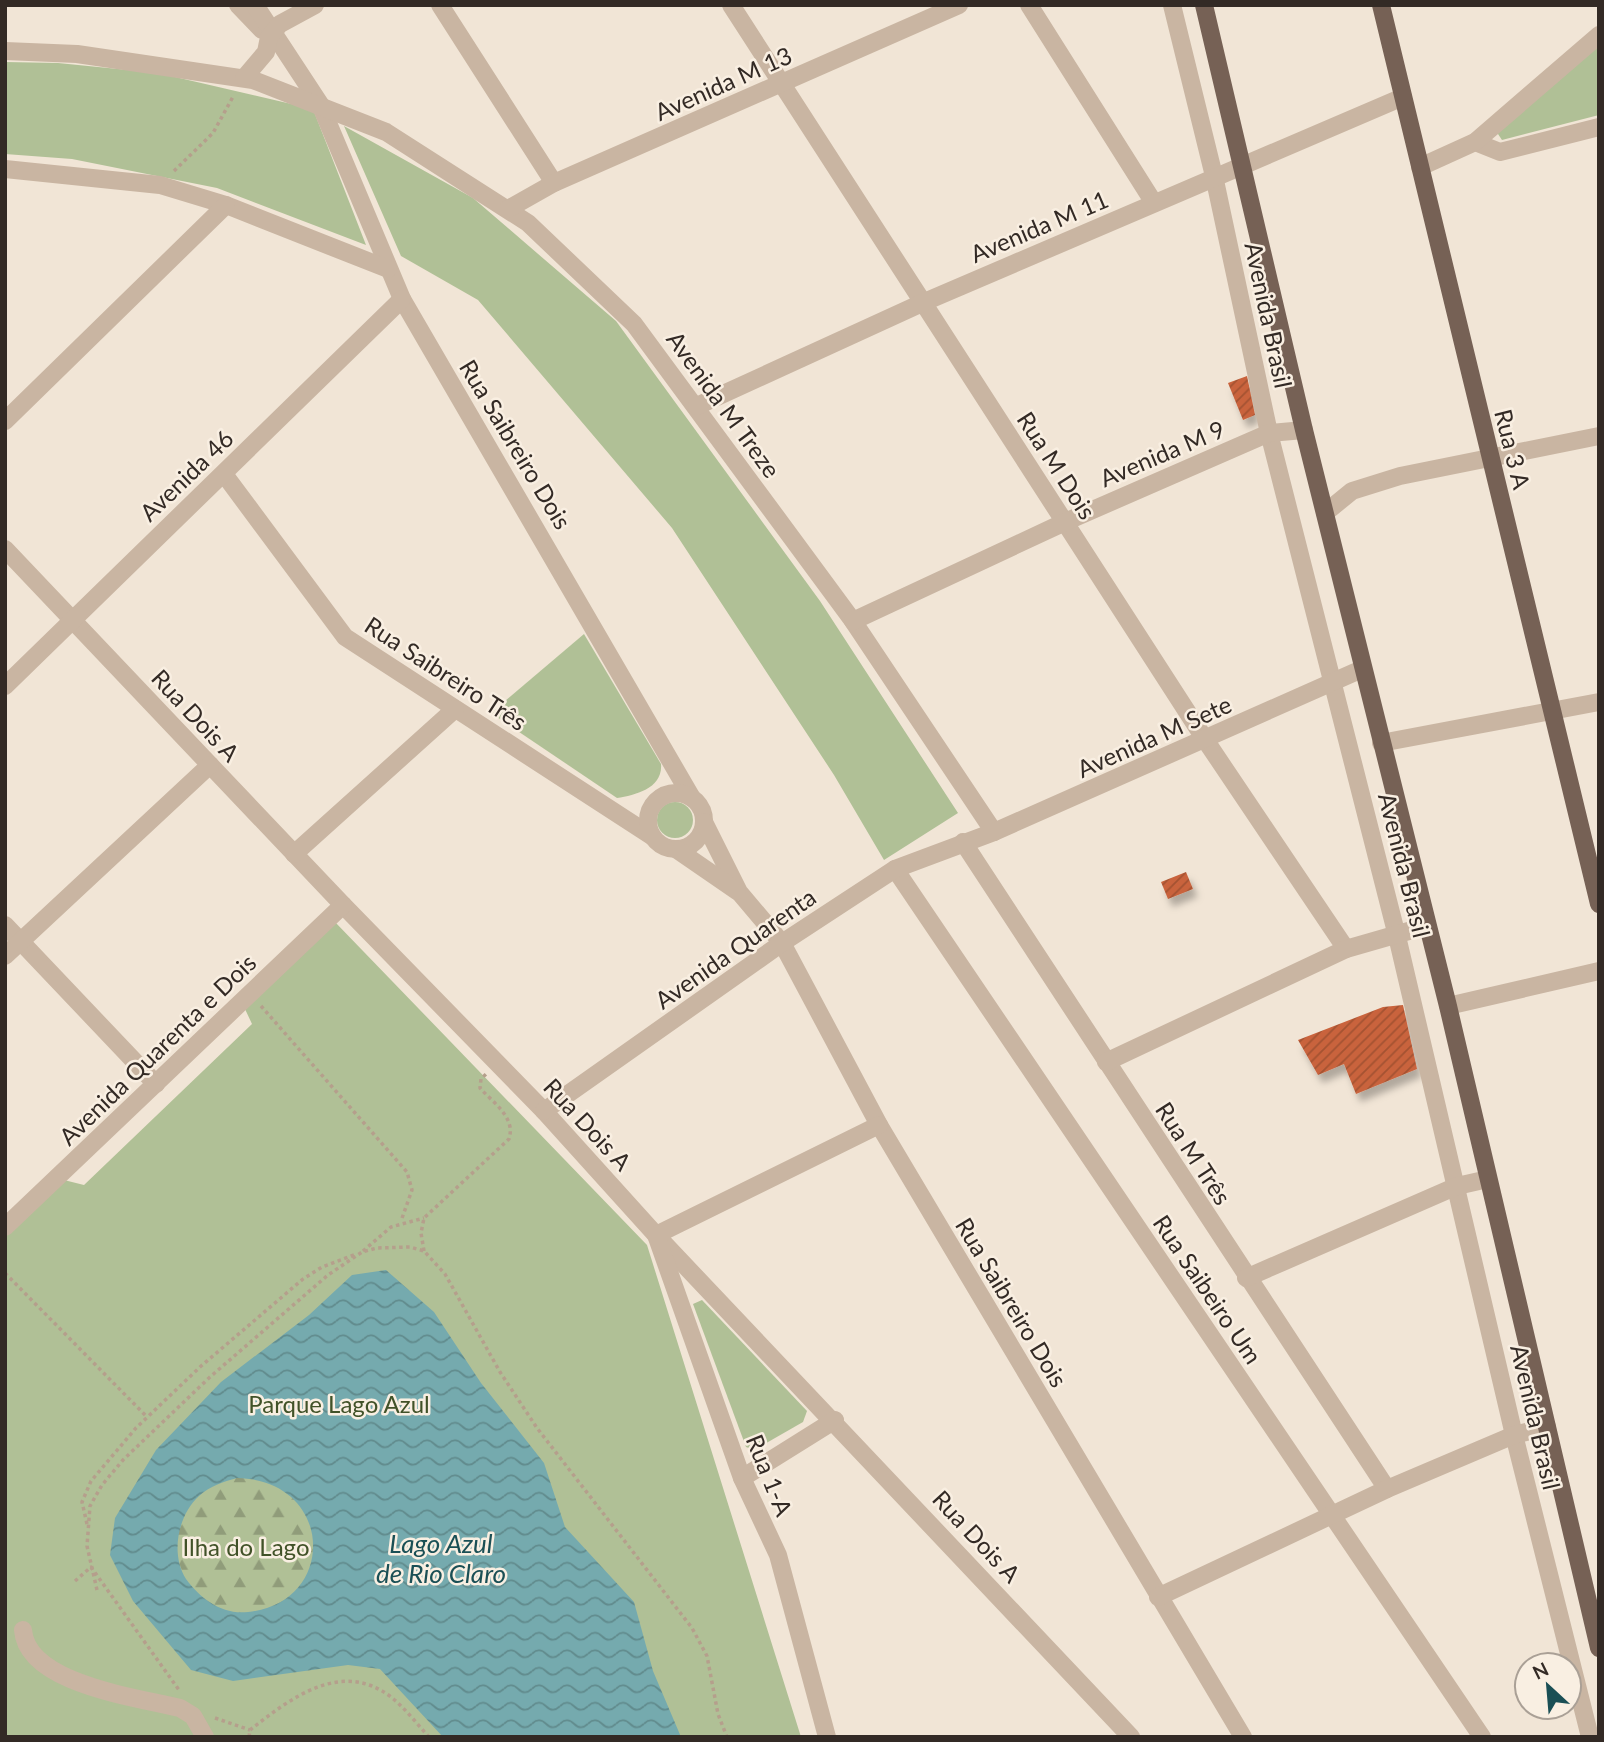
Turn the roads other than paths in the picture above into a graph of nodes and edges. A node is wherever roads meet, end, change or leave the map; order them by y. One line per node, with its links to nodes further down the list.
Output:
1 (237, 5): 11 (street)
2 (255, 5): 11 (street)
3 (314, 5): 11 (street)
4 (440, 5): 24 (street)
5 (731, 5): 15 (street, Rua M Dois)
6 (959, 5): 15 (street, Avenida M 13)
7 (1029, 5): 25 (street)
8 (1172, 5): 23 (street, Avenida Brasil)
9 (1204, 5): 20 (main road, Avenida Brasil)
10 (1381, 5): 16 (main road, Rua 3 A)
11 (271, 34): 14 (street); 17 (street, Rua Saibreiro Dois)
12 (1599, 35): 19 (street)
13 (5, 51): 14 (street, Avenida M Treze)
14 (244, 78): 17 (street, Avenida M Treze)
15 (782, 84): 24 (street, Avenida M 13); 30 (street, Rua M Dois)
16 (1403, 97): 20 (street, Avenida M 11); 21 (main road, Rua 3 A)
17 (320, 104): 27 (street, Avenida M Treze); 28 (street, Rua Saibreiro Dois)
18 (1599, 127): 19 (street)
19 (1475, 142): 21 (street)
20 (1242, 163): 23 (street, Avenida M 11); 33 (main road, Avenida Brasil)
21 (1420, 167): 36 (main road, Rua 3 A)
22 (5, 169): 26 (street)
23 (1213, 176): 25 (street, Avenida M 11); 34 (street, Avenida Brasil)
24 (554, 183): 27 (street, Avenida M 13)
25 (1154, 202): 30 (street, Avenida M 11)
26 (226, 205): 28 (street); 32 (street)
27 (508, 209): 31 (street, Avenida M Treze)
28 (388, 269): 29 (street, Rua Saibreiro Dois)
29 (402, 299): 37 (street, Avenida 46); 52 (street, Rua Saibreiro Dois)
30 (922, 303): 31 (street, Avenida M 11); 39 (street, Rua M Dois)
31 (697, 406): 42 (street, Avenida M Treze)
32 (5, 421)
33 (1304, 430): 34 (street, Avenida M 9); 38 (main road, Avenida Brasil)
34 (1269, 433): 39 (street, Avenida M 9); 44 (street, Avenida Brasil)
35 (1599, 436): 36 (street)
36 (1490, 458): 38 (street); 48 (main road, Rua 3 A)
37 (224, 474): 41 (street, Avenida 46); 47 (street, Rua Saibreiro Três)
38 (1325, 513): 43 (main road, Avenida Brasil)
39 (1065, 522): 42 (street, Avenida M 9); 49 (street, Rua M Dois)
40 (5, 549): 41 (street, Rua Dois A)
41 (72, 620): 45 (street, Avenida 46); 51 (street, Rua Dois A)
42 (853, 621): 56 (street, Avenida M Treze)
43 (1363, 669): 44 (street, Avenida M Sete); 50 (main road, Avenida Brasil)
44 (1334, 682): 49 (street, Avenida M Sete); 67 (street, Avenida Brasil)
45 (5, 686)
46 (1599, 702): 48 (street)
47 (455, 709): 53 (street, Rua Saibreiro Três); 60 (street)
48 (1552, 711): 50 (street); 63 (main road, Rua 3 A)
49 (1206, 741): 56 (street, Avenida M Sete); 70 (street, Rua M Dois)
50 (1381, 743): 66 (main road, Avenida Brasil)
51 (210, 765): 60 (street, Rua Dois A); 68 (street)
52 (692, 798): 54 (street); 55 (street)
53 (620, 816): 54 (street, Rua Saibreiro Três); 57 (street, Rua Saibreiro Três)
54 (648, 818): 57 (street)
55 (704, 822): 59 (street); 62 (street, Rua Saibreiro Dois)
56 (993, 832): 58 (street, Avenida M Sete)
57 (653, 837): 59 (street)
58 (963, 842): 61 (street, Avenida Quarenta); 74 (street, Rua M Três)
59 (676, 849): 62 (street, Rua Saibreiro Dois)
60 (294, 853): 64 (street, Rua Dois A)
61 (895, 869): 69 (street, Avenida Quarenta); 88 (street, Rua Saibeiro Um)
62 (739, 892): 69 (street, Rua Saibreiro Dois)
63 (1599, 904)
64 (343, 905): 75 (street, Avenida Quarenta e Dois); 76 (street, Rua Dois A)
65 (5, 925): 68 (street)
66 (1426, 926): 67 (street); 73 (main road, Avenida Brasil)
67 (1396, 932): 70 (street); 79 (street, Avenida Brasil)
68 (21, 941): 71 (street); 75 (street)
69 (782, 943): 76 (street, Avenida Quarenta); 77 (street, Rua Saibreiro Dois)
70 (1346, 949): 74 (street)
71 (5, 956)
72 (1599, 971): 73 (street)
73 (1448, 1006): 78 (main road, Avenida Brasil)
74 (1106, 1062): 82 (street, Rua M Três)
75 (156, 1084): 80 (street, Avenida Quarenta e Dois)
76 (544, 1111): 81 (street, Rua Dois A)
77 (879, 1125): 81 (street); 89 (street, Rua Saibreiro Dois)
78 (1488, 1179): 79 (street); 84 (main road, Avenida Brasil)
79 (1457, 1186): 82 (street); 85 (street, Avenida Brasil)
80 (5, 1227)
81 (656, 1235): 83 (street, Rua Dois A); 86 (street, Rua 1-A)
82 (1246, 1278): 87 (street, Rua M Três)
83 (835, 1420): 86 (street); 94 (street, Rua Dois A)
84 (1547, 1427): 85 (street); 91 (main road, Avenida Brasil)
85 (1514, 1435): 87 (street); 97 (street, Avenida Brasil)
86 (742, 1478): 93 (street, Rua 1-A)
87 (1387, 1489): 88 (street)
88 (1331, 1515): 89 (street); 96 (street, Rua Saibeiro Um)
89 (1158, 1597): 95 (street, Rua Saibreiro Dois)
90 (23, 1630): 92 (street)
91 (1599, 1648)
92 (205, 1737)
93 (827, 1737)
94 (1131, 1737)
95 (1243, 1737)
96 (1482, 1737)
97 (1590, 1737)

